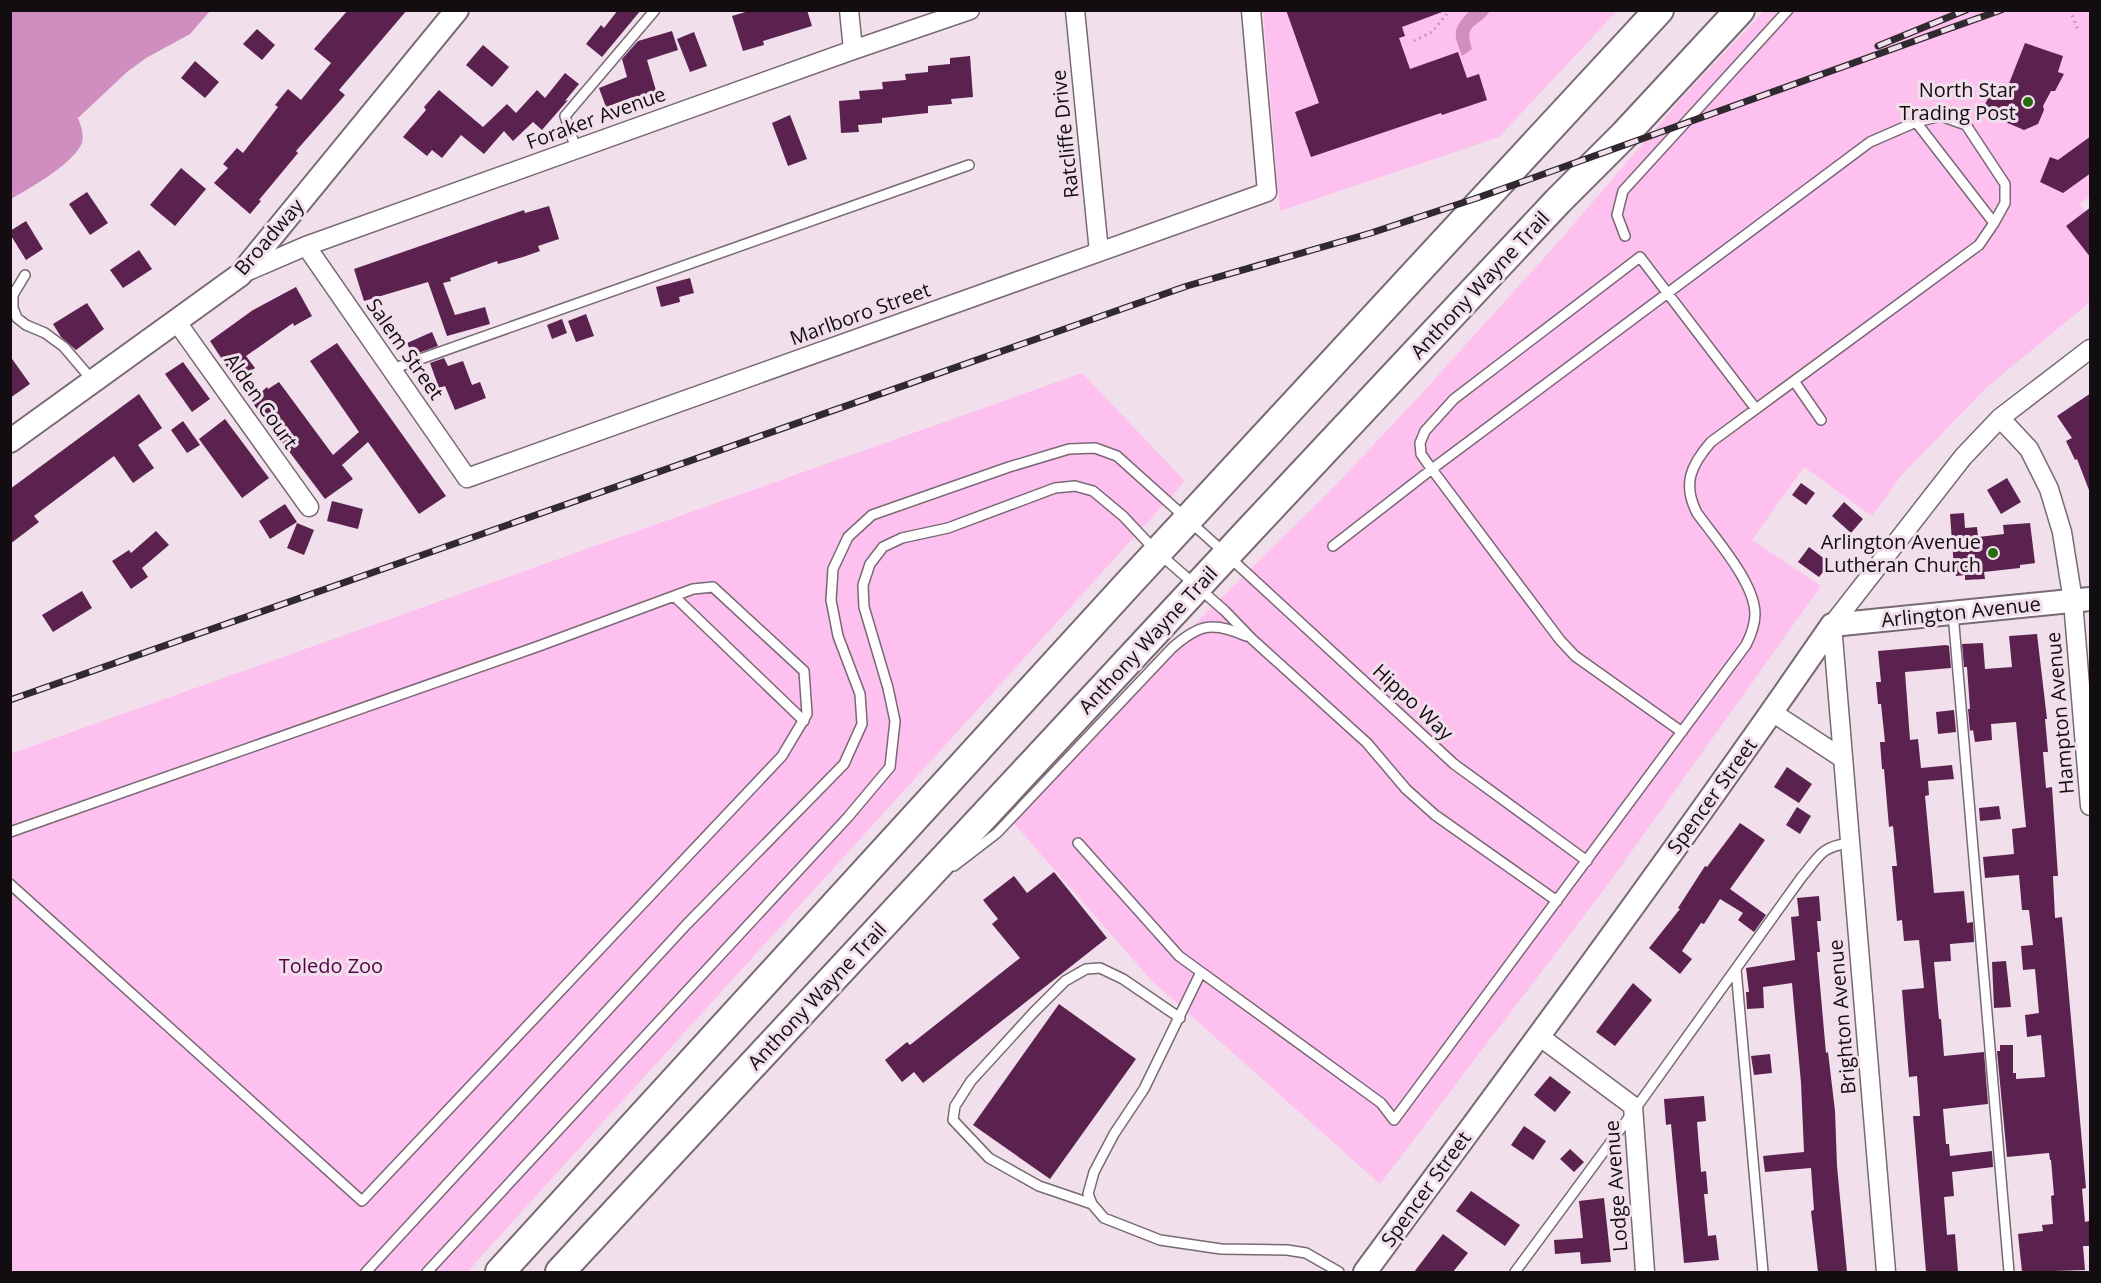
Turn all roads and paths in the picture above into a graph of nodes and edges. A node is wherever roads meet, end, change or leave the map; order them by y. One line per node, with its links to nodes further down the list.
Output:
1 (457, 10): 23 (street, Broadway)
2 (655, 10): 16 (lane)
3 (849, 10): 14 (street)
4 (970, 10): 14 (street, Foraker Avenue)
5 (1075, 10): 21 (street, Ratcliffe Drive)
6 (1251, 10): 21 (street, Marlboro Street)
7 (1450, 10): 13 (path)
8 (1659, 10): 37 (highway)
9 (1740, 10): 40 (highway, Anthony Wayne Trail)
10 (1788, 10): 19 (lane)
11 (2070, 10): 12 (path)
12 (2078, 30)
13 (1414, 41)
14 (853, 50): 16 (street, Foraker Avenue)
15 (1916, 122): 18 (lane); 18 (lane); 24 (lane)
16 (576, 149): 20 (street, Foraker Avenue)
17 (969, 165): 27 (lane)
18 (1994, 223): 29 (lane)
19 (1625, 236)
20 (306, 246): 23 (street, Foraker Avenue); 27 (street, Salem Street)
21 (1100, 252): 35 (street, Marlboro Street)
22 (25, 275): 28 (lane)
23 (240, 275): 25 (street, Broadway)
24 (1669, 294): 30 (lane); 34 (lane); 34 (lane)
25 (176, 321): 28 (street, Broadway); 36 (street, Alden Court)
26 (2091, 349): 31 (street, Spencer Street)
27 (392, 369): 35 (street, Salem Street)
28 (93, 381): 33 (street, Broadway)
29 (1794, 381): 30 (lane); 32 (lane)
30 (1756, 409): 49 (lane)
31 (2000, 418): 43 (street, Hampton Avenue); 45 (street, Spencer Street)
32 (1821, 420)
33 (10, 441)
34 (1432, 470): 38 (lane); 49 (lane)
35 (467, 478)
36 (309, 507)
37 (1188, 520): 39 (highway); 40 (lane, Hippo Way); 66 (lane, Hippo Way)
38 (1333, 546)
39 (1158, 553): 41 (lane); 67 (lane); 68 (highway)
40 (1227, 555): 41 (highway, Anthony Wayne Trail); 55 (lane, Hippo Way)
41 (1197, 587): 46 (lane); 58 (highway, Anthony Wayne Trail)
42 (674, 596): 48 (lane); 48 (lane); 52 (lane)
43 (2082, 600): 44 (street, Arlington Avenue); 51 (street, Hampton Avenue)
44 (1953, 613): 45 (street, Arlington Avenue); 77 (lane)
45 (1832, 625): 47 (street, Spencer Street); 50 (street, Brighton Avenue)
46 (1252, 639): 57 (lane); 58 (lane)
47 (1772, 712): 50 (street); 62 (street, Spencer Street)
48 (804, 721): 56 (lane)
49 (1682, 732): 55 (lane)
50 (1842, 758): 54 (street, Brighton Avenue)
51 (2091, 806)
52 (10, 832)
53 (1078, 843): 60 (lane)
54 (1849, 843): 59 (lane); 76 (street, Brighton Avenue)
55 (1587, 861): 57 (lane)
56 (10, 884)
57 (1557, 901): 60 (lane)
58 (897, 909): 69 (highway, Anthony Wayne Trail)
59 (1736, 969): 63 (lane); 75 (lane)
60 (1201, 972): 61 (lane)
61 (1180, 1017): 64 (lane); 64 (lane)
62 (1539, 1036): 63 (street, Lodge Avenue); 71 (street, Spencer Street)
63 (1633, 1112): 65 (lane); 74 (street, Lodge Avenue)
64 (1092, 1204): 70 (lane)
65 (1525, 1258): 72 (lane); 73 (lane)
66 (366, 1272)
67 (427, 1272)
68 (500, 1272)
69 (560, 1272)
70 (1339, 1272)
71 (1365, 1272)
72 (1515, 1272)
73 (1527, 1272)
74 (1645, 1272)
75 (1763, 1272)
76 (1887, 1272)
77 (2009, 1272)

